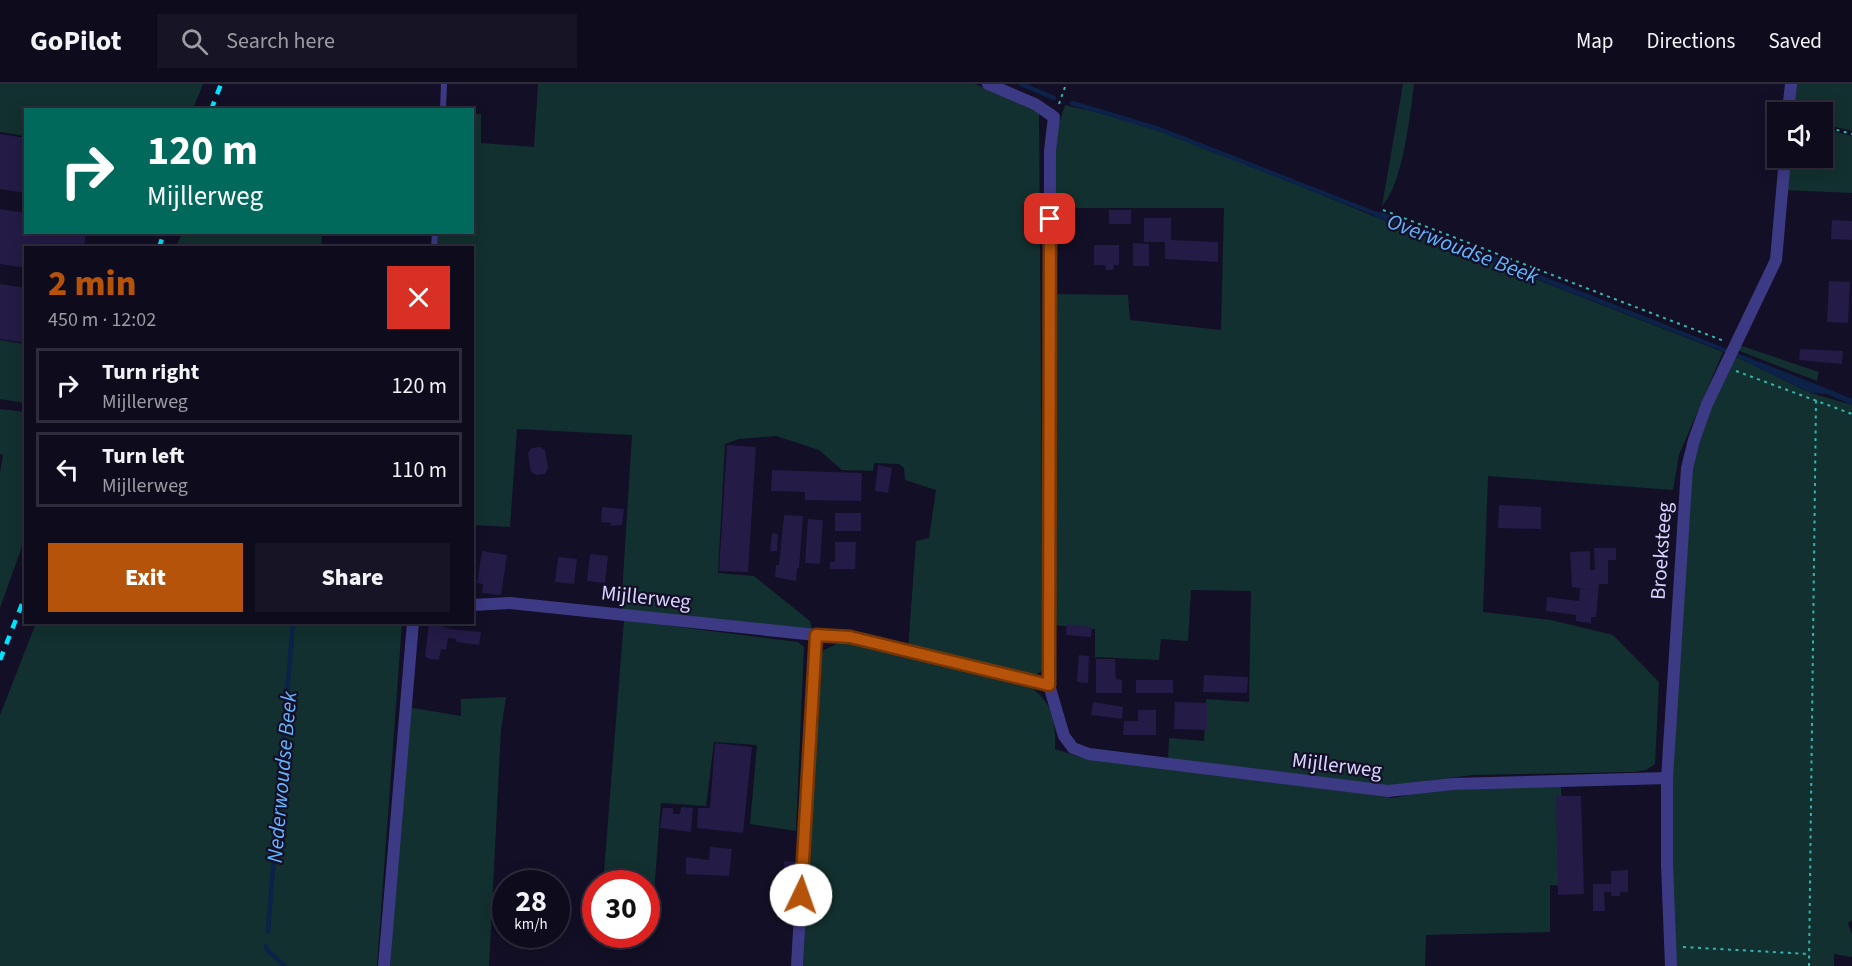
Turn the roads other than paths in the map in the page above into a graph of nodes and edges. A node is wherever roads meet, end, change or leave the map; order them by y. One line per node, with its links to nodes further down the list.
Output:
1 (444, 84): 5 (lane)
2 (988, 84): 10 (street, Mijllerweg)
3 (1791, 84): 4 (street)
4 (1789, 102)
5 (443, 108)
6 (1784, 168): 11 (street, Broeksteeg)
7 (474, 605): 9 (street, Mijllerweg)
8 (413, 624): 12 (street)
9 (816, 635): 10 (street, Mijllerweg); 13 (street)
10 (1049, 685): 11 (street, Mijllerweg)
11 (1667, 778): 14 (street, Broeksteeg)
12 (384, 966)
13 (797, 966)
14 (1671, 966)

